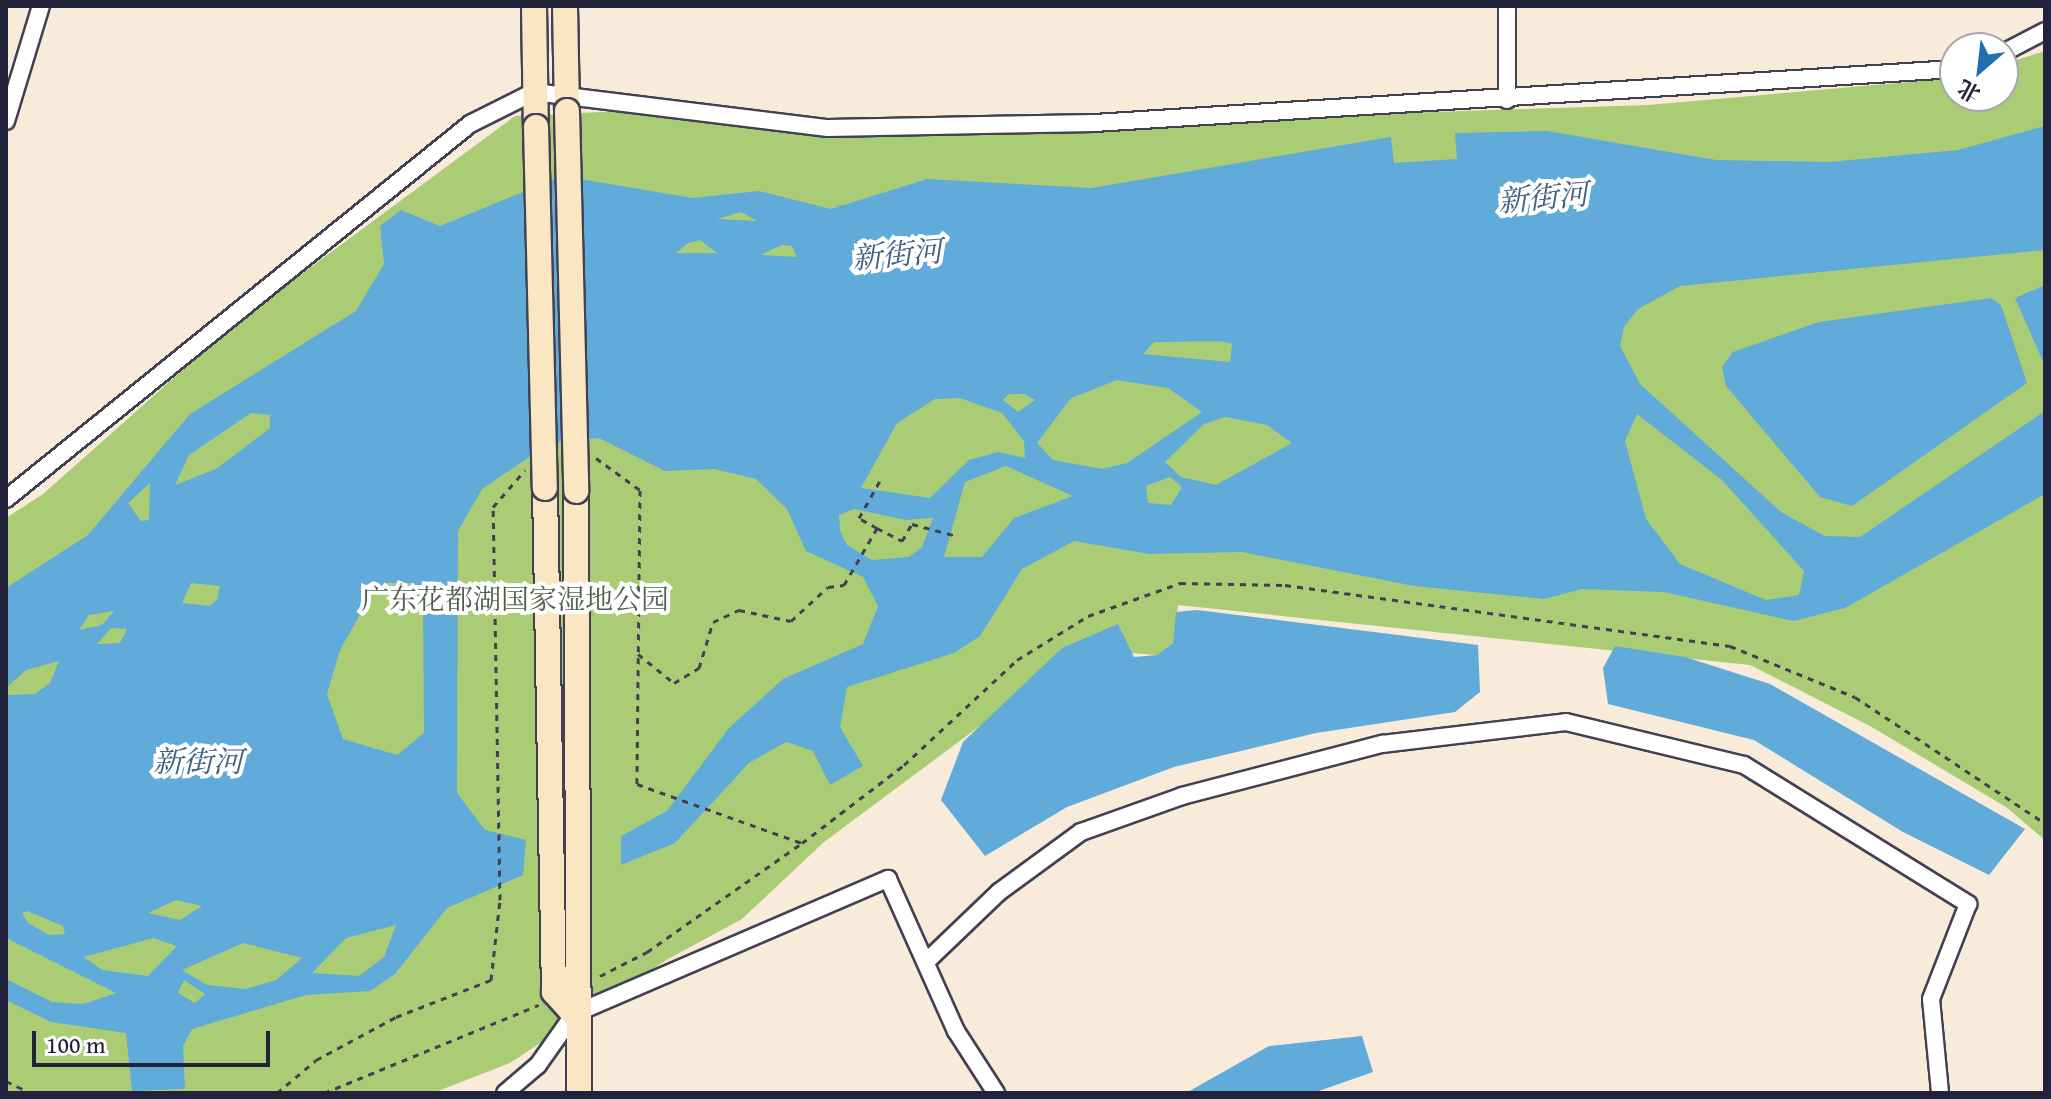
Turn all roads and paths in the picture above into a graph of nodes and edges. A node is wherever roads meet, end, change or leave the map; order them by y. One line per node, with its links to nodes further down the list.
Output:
1 (41, 6): 8 (street)
2 (534, 6): 9 (main road)
3 (565, 6): 11 (main road)
4 (1507, 6): 10 (street)
5 (2045, 31): 6 (street)
6 (2019, 45)
7 (1939, 70): 10 (street)
8 (10, 91): 12 (street)
9 (534, 92): 11 (street); 14 (street); 22 (main road, bridge)
10 (1507, 100): 11 (street)
11 (567, 101): 22 (main road, bridge)
12 (6, 121)
13 (882, 477): 15 (path)
14 (6, 499)
15 (877, 528): 16 (path); 17 (path)
16 (957, 536)
17 (638, 654)
18 (656, 790): 20 (path)
19 (498, 808): 25 (path)
20 (2045, 823)
21 (928, 960): 22 (street); 28 (street); 29 (street)
22 (574, 1014): 26 (street); 27 (main road)
23 (6, 1081): 24 (path)
24 (31, 1093)
25 (277, 1093)
26 (505, 1093)
27 (579, 1093)
28 (996, 1093)
29 (1940, 1093)

